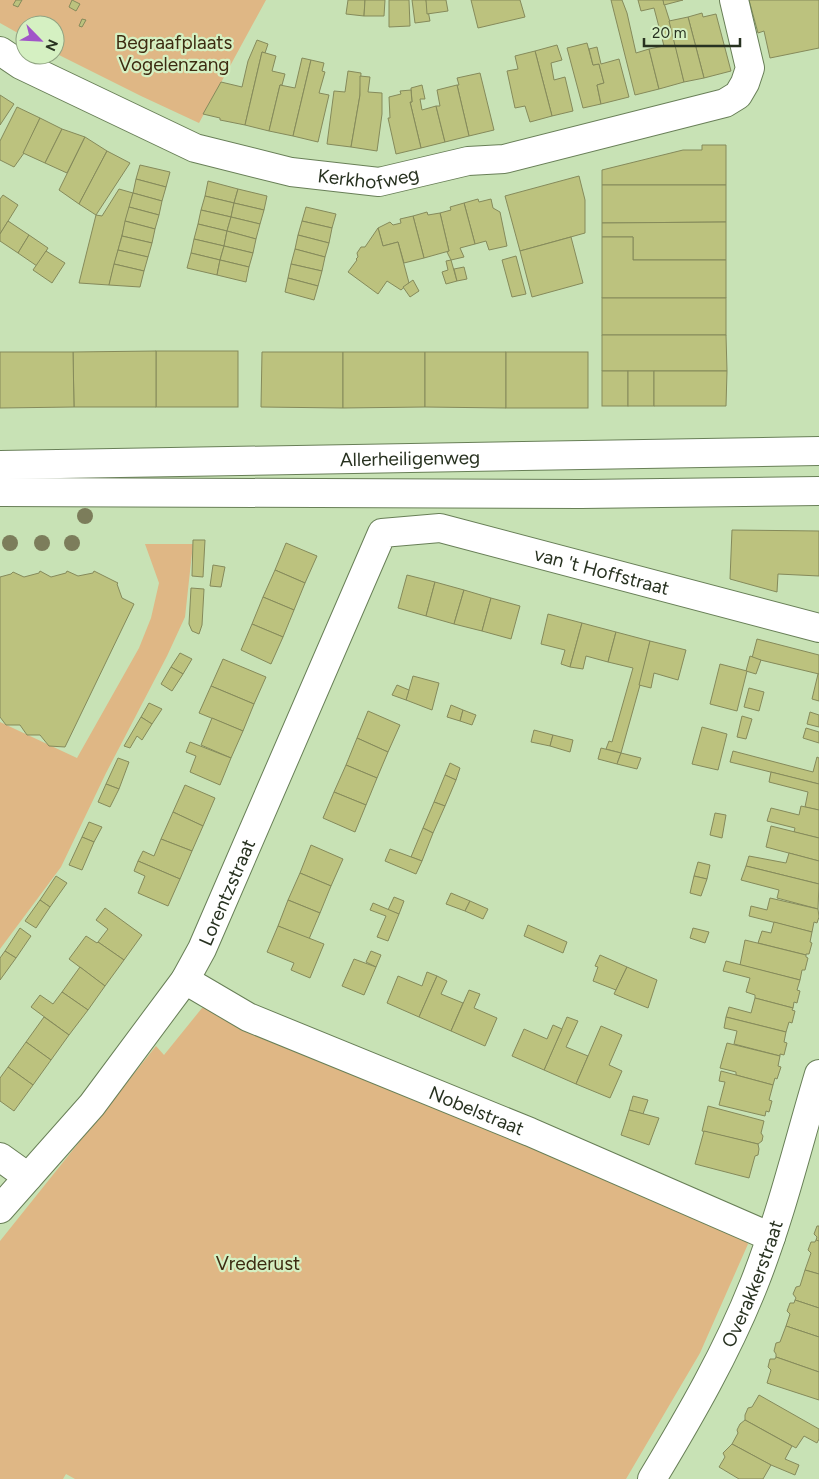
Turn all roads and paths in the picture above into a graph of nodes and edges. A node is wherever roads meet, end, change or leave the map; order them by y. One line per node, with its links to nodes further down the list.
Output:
1 (734, 0): 2 (street, Kerkhofweg)
2 (0, 51)
3 (819, 451): 4 (street, Allerheiligenweg)
4 (0, 465)
5 (819, 491): 6 (street, Allerheiligenweg)
6 (0, 492)
7 (382, 533): 8 (street, van 't Hoffstraat); 9 (street, Lorentzstraat)
8 (819, 628)
9 (185, 980): 12 (street, Lorentzstraat); 14 (street, Nobelstraat)
10 (819, 1074): 14 (street, Overakkerstraat)
11 (0, 1157): 12 (street)
12 (28, 1177): 13 (street, Lorentzstraat)
13 (0, 1208)
14 (772, 1237): 15 (street, Overakkerstraat)
15 (652, 1479)

